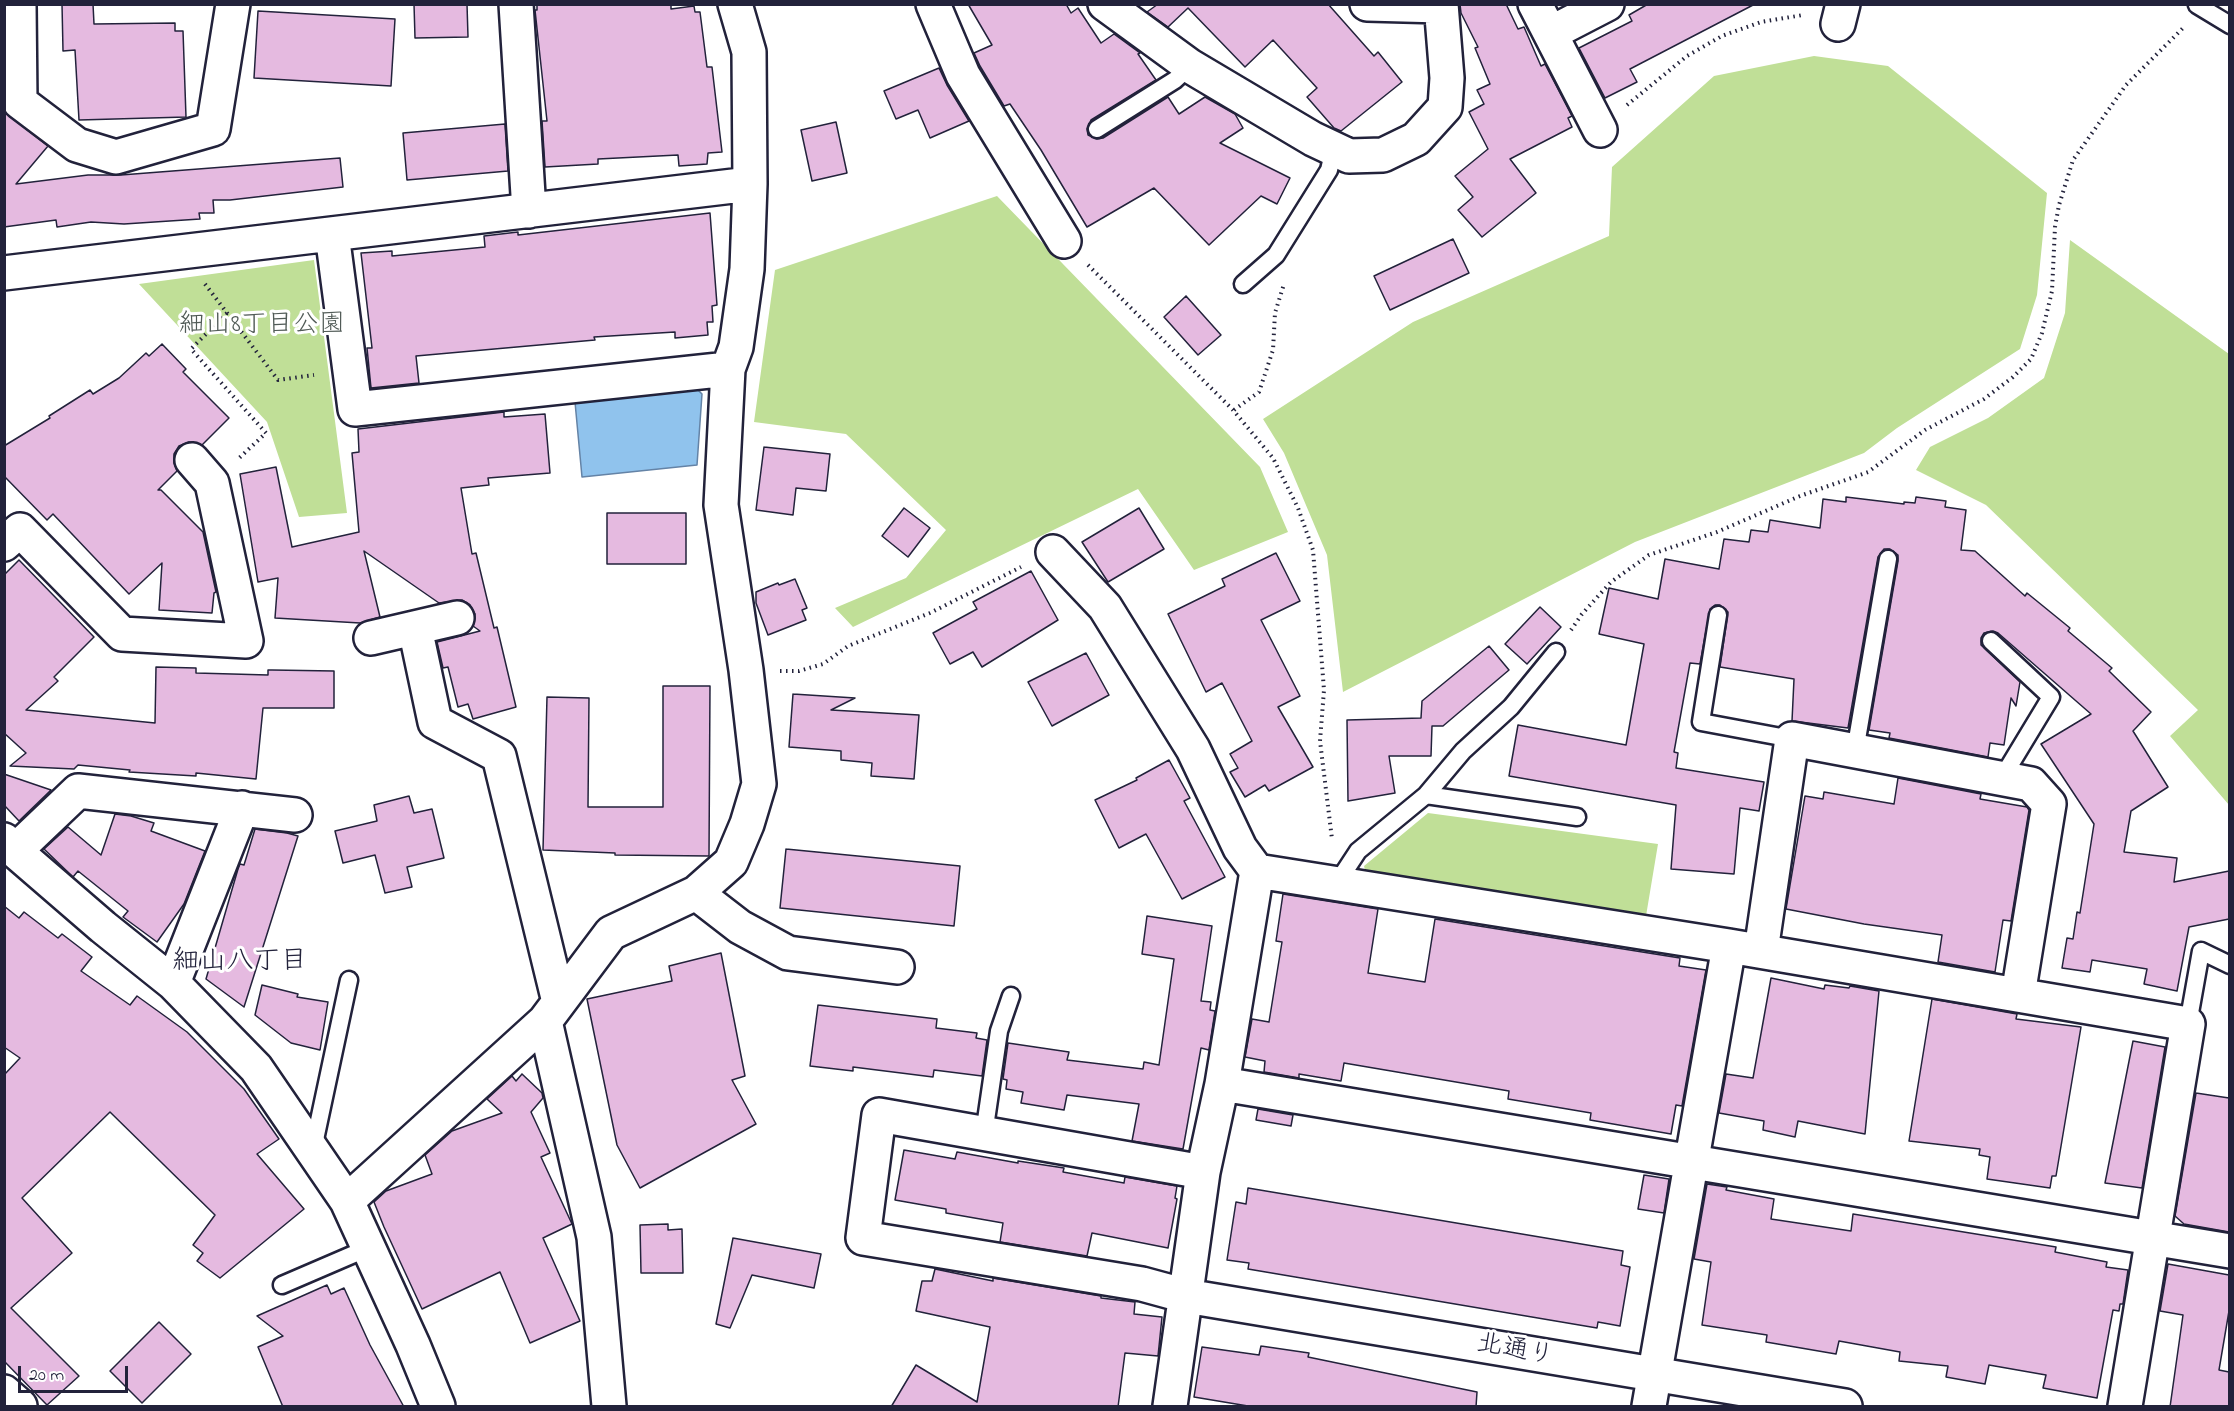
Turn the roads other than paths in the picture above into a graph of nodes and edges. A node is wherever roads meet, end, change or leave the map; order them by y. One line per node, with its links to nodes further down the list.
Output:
1 (19, 4): 2 (street)
2 (233, 4)
3 (516, 4): 19 (street)
4 (735, 4): 18 (street)
5 (933, 4): 21 (street)
6 (1105, 4): 14 (street)
7 (1367, 4): 10 (street)
8 (1535, 4): 13 (street)
9 (1607, 4): 13 (street)
10 (1441, 5): 17 (street)
11 (2197, 6): 12 (lane)
12 (2229, 25)
13 (1551, 33): 16 (street)
14 (1190, 66): 15 (lane); 17 (street)
15 (1097, 129)
16 (1600, 130)
17 (1334, 149): 23 (lane)
18 (750, 184): 19 (street); 24 (street)
19 (529, 211): 20 (street)
20 (332, 234): 22 (street); 24 (street)
21 (1064, 241)
22 (4, 273)
23 (1243, 284)
24 (728, 369): 45 (street)
25 (202, 472): 26 (street)
26 (4, 544)
27 (1053, 552): 43 (street)
28 (1888, 559): 36 (lane)
29 (1718, 615): 35 (lane)
30 (457, 618): 31 (street)
31 (415, 628): 32 (street); 54 (street)
32 (371, 638)
33 (1991, 641): 37 (lane)
34 (1556, 652): 38 (lane)
35 (1792, 739): 36 (street); 47 (street)
36 (1855, 751): 37 (street)
37 (2002, 778): 52 (street)
38 (1426, 795): 41 (lane); 44 (lane)
39 (242, 808): 40 (street); 42 (street); 51 (street)
40 (295, 814)
41 (1577, 817)
42 (10, 845): 51 (street)
43 (1257, 872): 44 (street); 56 (street)
44 (1337, 883): 46 (street)
45 (696, 893): 49 (street); 54 (street)
46 (1729, 946): 47 (street); 59 (street)
47 (1761, 951): 52 (street)
48 (2229, 965): 55 (lane)
49 (897, 967)
50 (349, 980): 58 (lane)
51 (173, 983): 58 (street)
52 (2018, 995): 55 (street)
53 (1011, 996): 57 (lane)
54 (552, 1011): 61 (street); 71 (street)
55 (2188, 1024): 62 (street)
56 (1222, 1084): 59 (street); 60 (street)
57 (984, 1134): 60 (street); 66 (street, 北通り)
58 (312, 1150): 61 (street)
59 (1692, 1161): 62 (street); 67 (street)
60 (1203, 1172): 66 (street)
61 (347, 1201): 63 (street)
62 (2153, 1238): 64 (street); 74 (street)
63 (368, 1248): 65 (lane); 70 (street)
64 (2229, 1251)
65 (282, 1285)
66 (1186, 1296): 67 (street, 北通り); 72 (street)
67 (1651, 1391): 73 (street, 北通り)
68 (4, 1392): 69 (street)
69 (20, 1407)
70 (438, 1407)
71 (609, 1407)
72 (1170, 1407)
73 (1845, 1407)
74 (2125, 1407)

